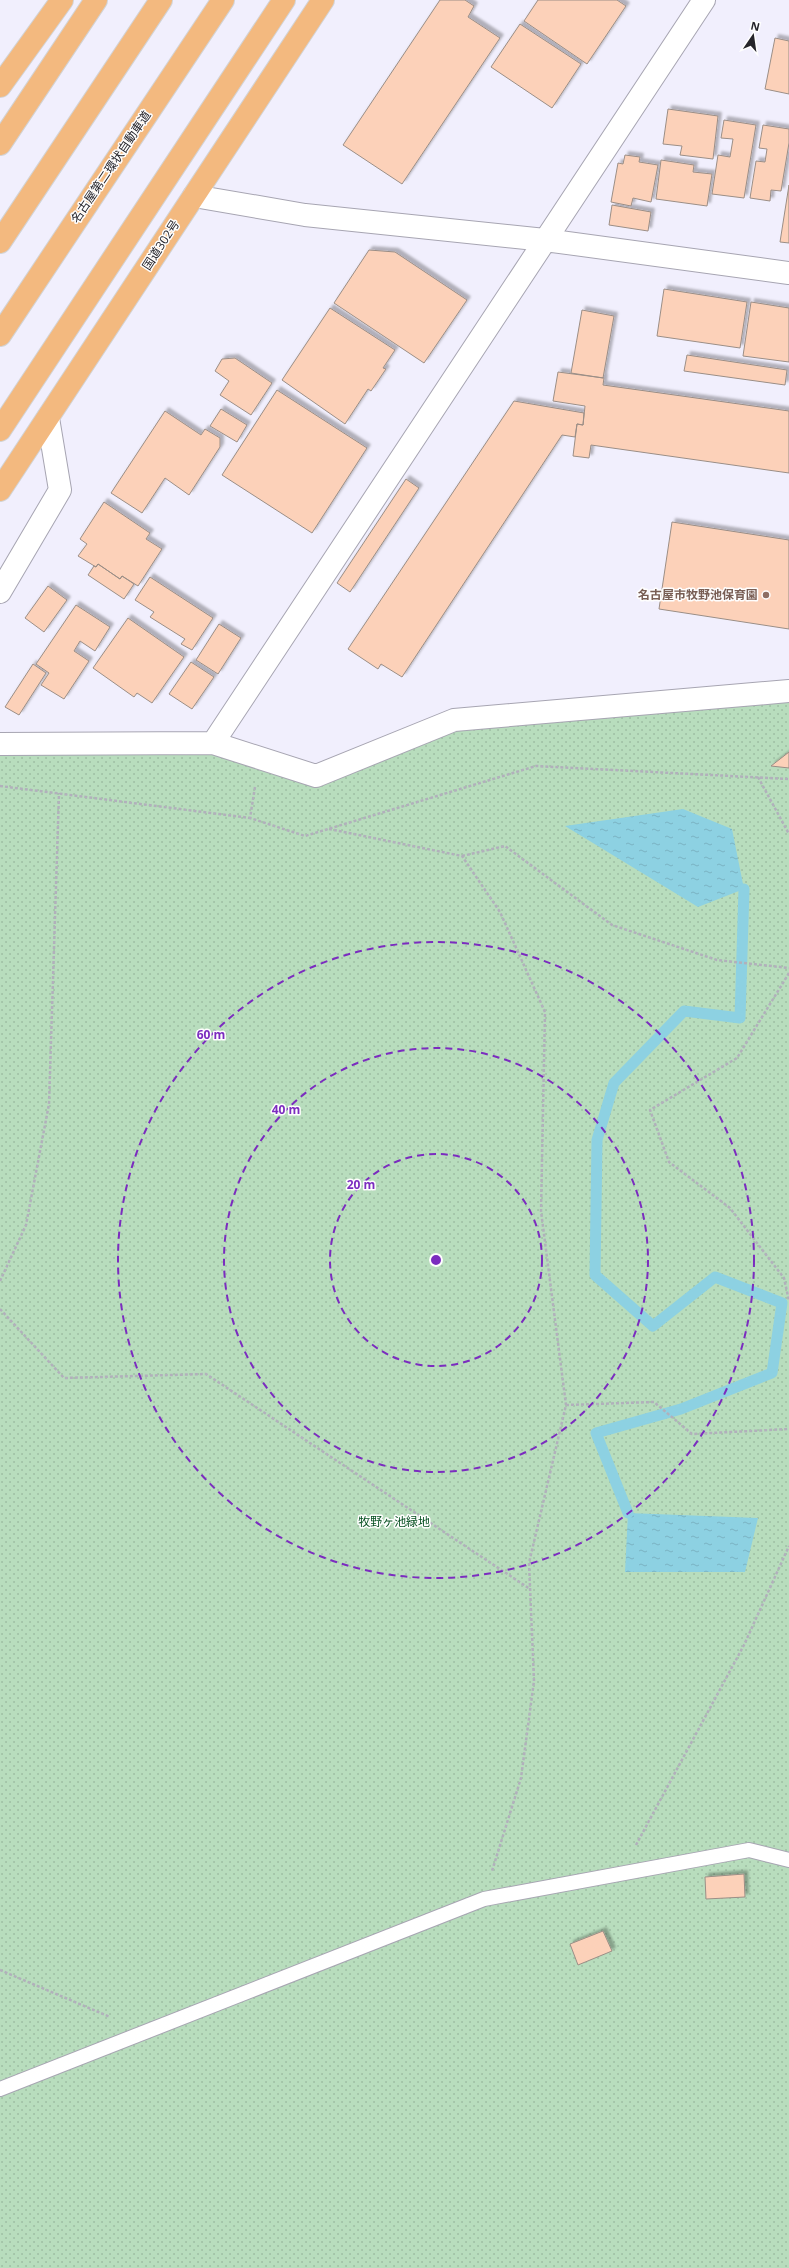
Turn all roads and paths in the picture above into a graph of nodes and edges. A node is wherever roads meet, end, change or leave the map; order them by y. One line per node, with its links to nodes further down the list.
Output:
1 (62, 0): 8 (highway)
2 (96, 0): 9 (highway)
3 (161, 0): 12 (highway)
4 (223, 0): 14 (highway, 名古屋第二環状自動車道)
5 (284, 0): 16 (highway)
6 (323, 0): 10 (highway, 国道302号)
7 (704, 0): 11 (street)
8 (0, 86)
9 (0, 144)
10 (194, 196): 11 (street); 15 (highway, 国道302号)
11 (546, 240): 13 (street); 20 (street)
12 (0, 242)
13 (789, 273)
14 (0, 335)
15 (48, 418): 17 (highway, 国道302号); 18 (street)
16 (0, 430)
17 (0, 490)
18 (0, 592)
19 (789, 691): 22 (street)
20 (213, 743): 21 (street); 22 (street)
21 (0, 744)
22 (260, 758): 27 (path)
23 (758, 777): 24 (path); 28 (path); 29 (path)
24 (789, 779)
25 (0, 786): 26 (path)
26 (59, 793): 27 (path); 33 (path)
27 (250, 818): 28 (path)
28 (329, 829): 30 (path)
29 (789, 834)
30 (462, 856): 31 (path); 36 (path)
31 (789, 968)
32 (789, 973): 34 (path)
33 (0, 1281)
34 (789, 1302)
35 (0, 1309): 39 (path)
36 (566, 1405): 37 (path); 39 (path)
37 (789, 1429)
38 (789, 1546): 41 (path)
39 (530, 1589): 42 (path)
40 (789, 1860): 41 (lane)
41 (620, 1873): 42 (lane)
42 (484, 1899): 44 (lane)
43 (0, 1970): 44 (path)
44 (145, 2032): 45 (lane)
45 (0, 2089)

